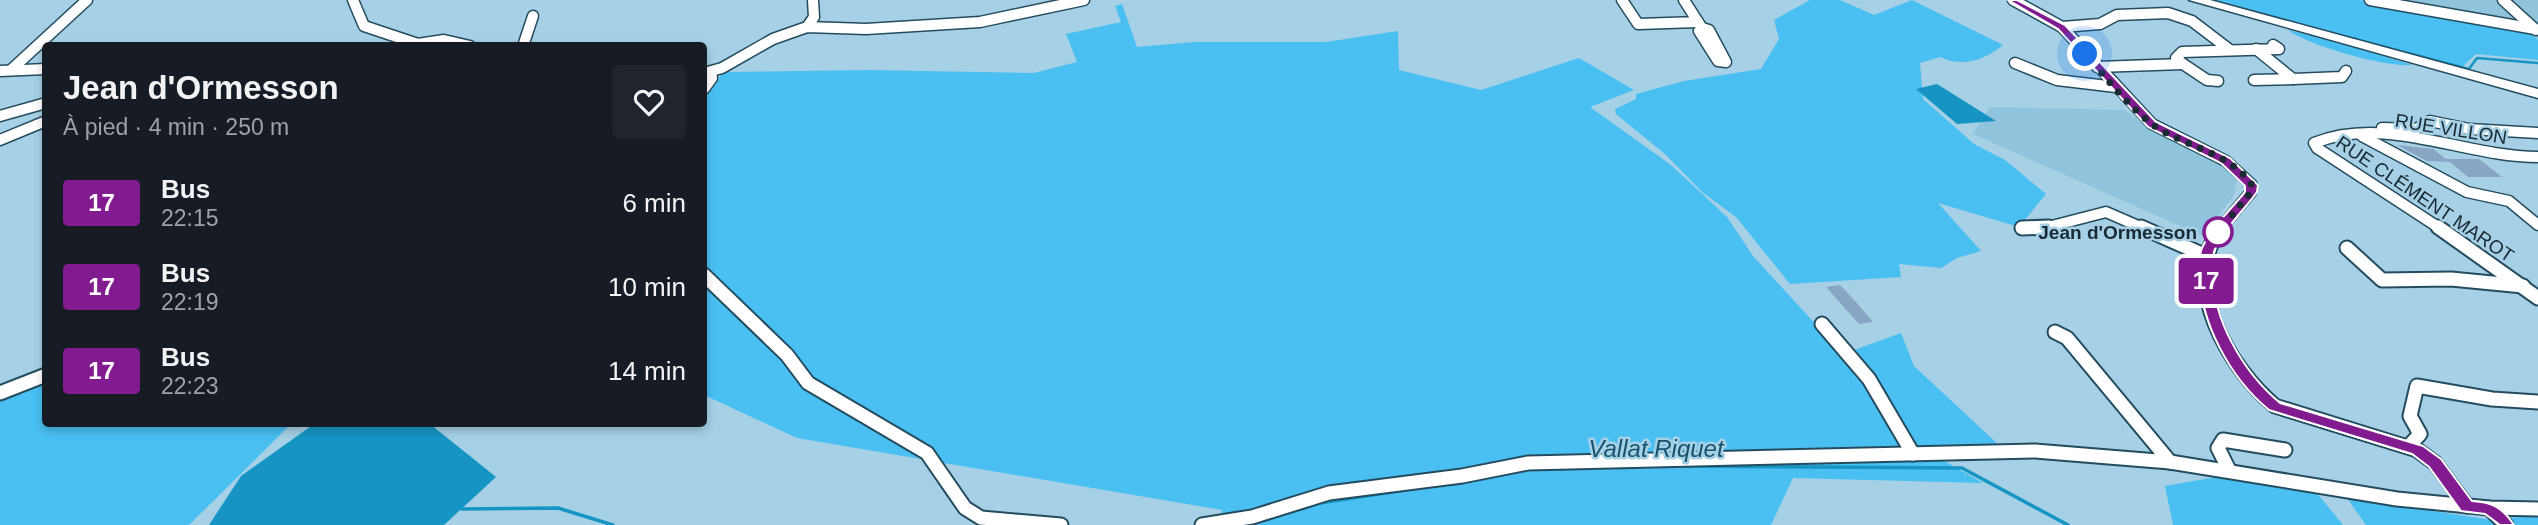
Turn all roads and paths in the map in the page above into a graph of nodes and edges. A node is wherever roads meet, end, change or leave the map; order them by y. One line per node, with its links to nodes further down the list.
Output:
1 (87, 0): 25 (street)
2 (353, 0): 15 (street)
3 (813, 0): 12 (street)
4 (1084, 0): 12 (street)
5 (1622, 0): 6 (street)
6 (1684, 0)
7 (2013, 0): 13 (street)
8 (2195, 0): 34 (street)
9 (2370, 0): 14 (street)
10 (2502, 0): 14 (street)
11 (533, 16): 18 (street)
12 (807, 27): 29 (street)
13 (2062, 27): 21 (street); 24 (street)
14 (2537, 30)
15 (406, 42)
16 (432, 42): 17 (street)
17 (453, 42)
18 (524, 42)
19 (2273, 45): 20 (street)
20 (2256, 49): 21 (street); 30 (street)
21 (2230, 50): 23 (street)
22 (2015, 63): 33 (street)
23 (2183, 64): 24 (street); 32 (street)
24 (2097, 67): 33 (street)
25 (12, 69): 26 (street); 27 (street)
26 (42, 69)
27 (0, 71)
28 (2346, 71): 30 (street)
29 (707, 73)
30 (2293, 79): 31 (street)
31 (2254, 80)
32 (2218, 81)
33 (2116, 87): 46 (street)
34 (2538, 94)
35 (42, 104): 36 (street)
36 (0, 116)
37 (42, 123): 41 (street)
38 (2343, 126): 39 (street)
39 (2538, 132)
40 (2359, 134): 42 (street, RUE VILLON); 43 (street); 48 (street, RUE CLÉMENT MAROT)
41 (0, 140)
42 (2538, 157)
43 (2538, 225)
44 (2022, 228): 46 (street)
45 (2347, 248): 48 (street)
46 (2206, 256): 56 (street)
47 (707, 278): 64 (street)
48 (2523, 286): 49 (street); 50 (street)
49 (2538, 289)
50 (2538, 298)
51 (1822, 324): 58 (street)
52 (2061, 335): 59 (street)
53 (42, 377): 54 (street)
54 (0, 393)
55 (2538, 402): 56 (street)
56 (2409, 446): 61 (street)
57 (2278, 451): 60 (street)
58 (1913, 454): 59 (street); 65 (street)
59 (2170, 462): 60 (street)
60 (2229, 470): 61 (street)
61 (2467, 506): 62 (street)
62 (2489, 508): 63 (street); 66 (street)
63 (2538, 509)
64 (1061, 525)
65 (1202, 525)
66 (2506, 525)

